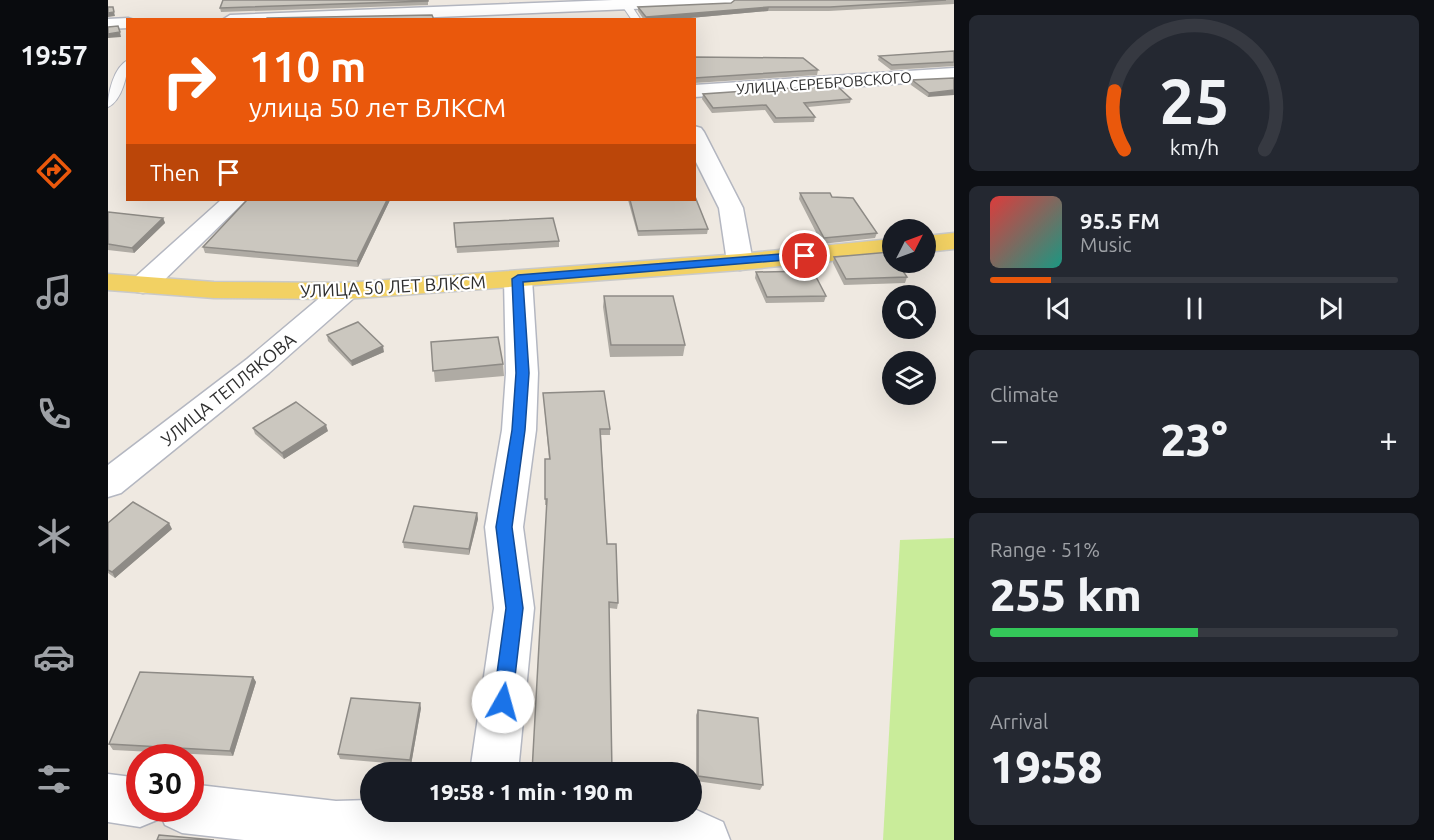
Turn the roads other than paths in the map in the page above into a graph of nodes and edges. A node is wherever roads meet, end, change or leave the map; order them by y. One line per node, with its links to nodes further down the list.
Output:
1 (346, 0): 4 (street)
2 (730, 0): 3 (street)
3 (626, 4): 4 (street); 6 (lane)
4 (336, 17): 5 (street)
5 (301, 18)
6 (636, 18)
7 (126, 23): 8 (street)
8 (108, 24)
9 (126, 67): 12 (lane)
10 (954, 74): 11 (street, УЛИЦА СЕРЕБРОВСКОГО)
11 (696, 91)
12 (108, 103)
13 (696, 137): 18 (street)
14 (233, 201): 21 (street)
15 (954, 241): 16 (main road)
16 (936, 243)
17 (882, 248): 18 (main road, УЛИЦА 50 ЛЕТ ВЛКСМ)
18 (740, 262): 19 (main road, УЛИЦА 50 ЛЕТ ВЛКСМ)
19 (518, 279): 22 (main road, УЛИЦА 50 ЛЕТ ВЛКСМ); 24 (street)
20 (108, 282): 21 (main road, УЛИЦА 50 ЛЕТ ВЛКСМ)
21 (143, 285): 22 (main road, УЛИЦА 50 ЛЕТ ВЛКСМ)
22 (345, 291): 23 (street, УЛИЦА ТЕПЛЯКОВА)
23 (108, 484)
24 (495, 762)
25 (108, 798): 26 (street)
26 (126, 801)
27 (204, 811): 28 (street)
28 (397, 822)
29 (564, 822): 30 (street)
30 (705, 840)

